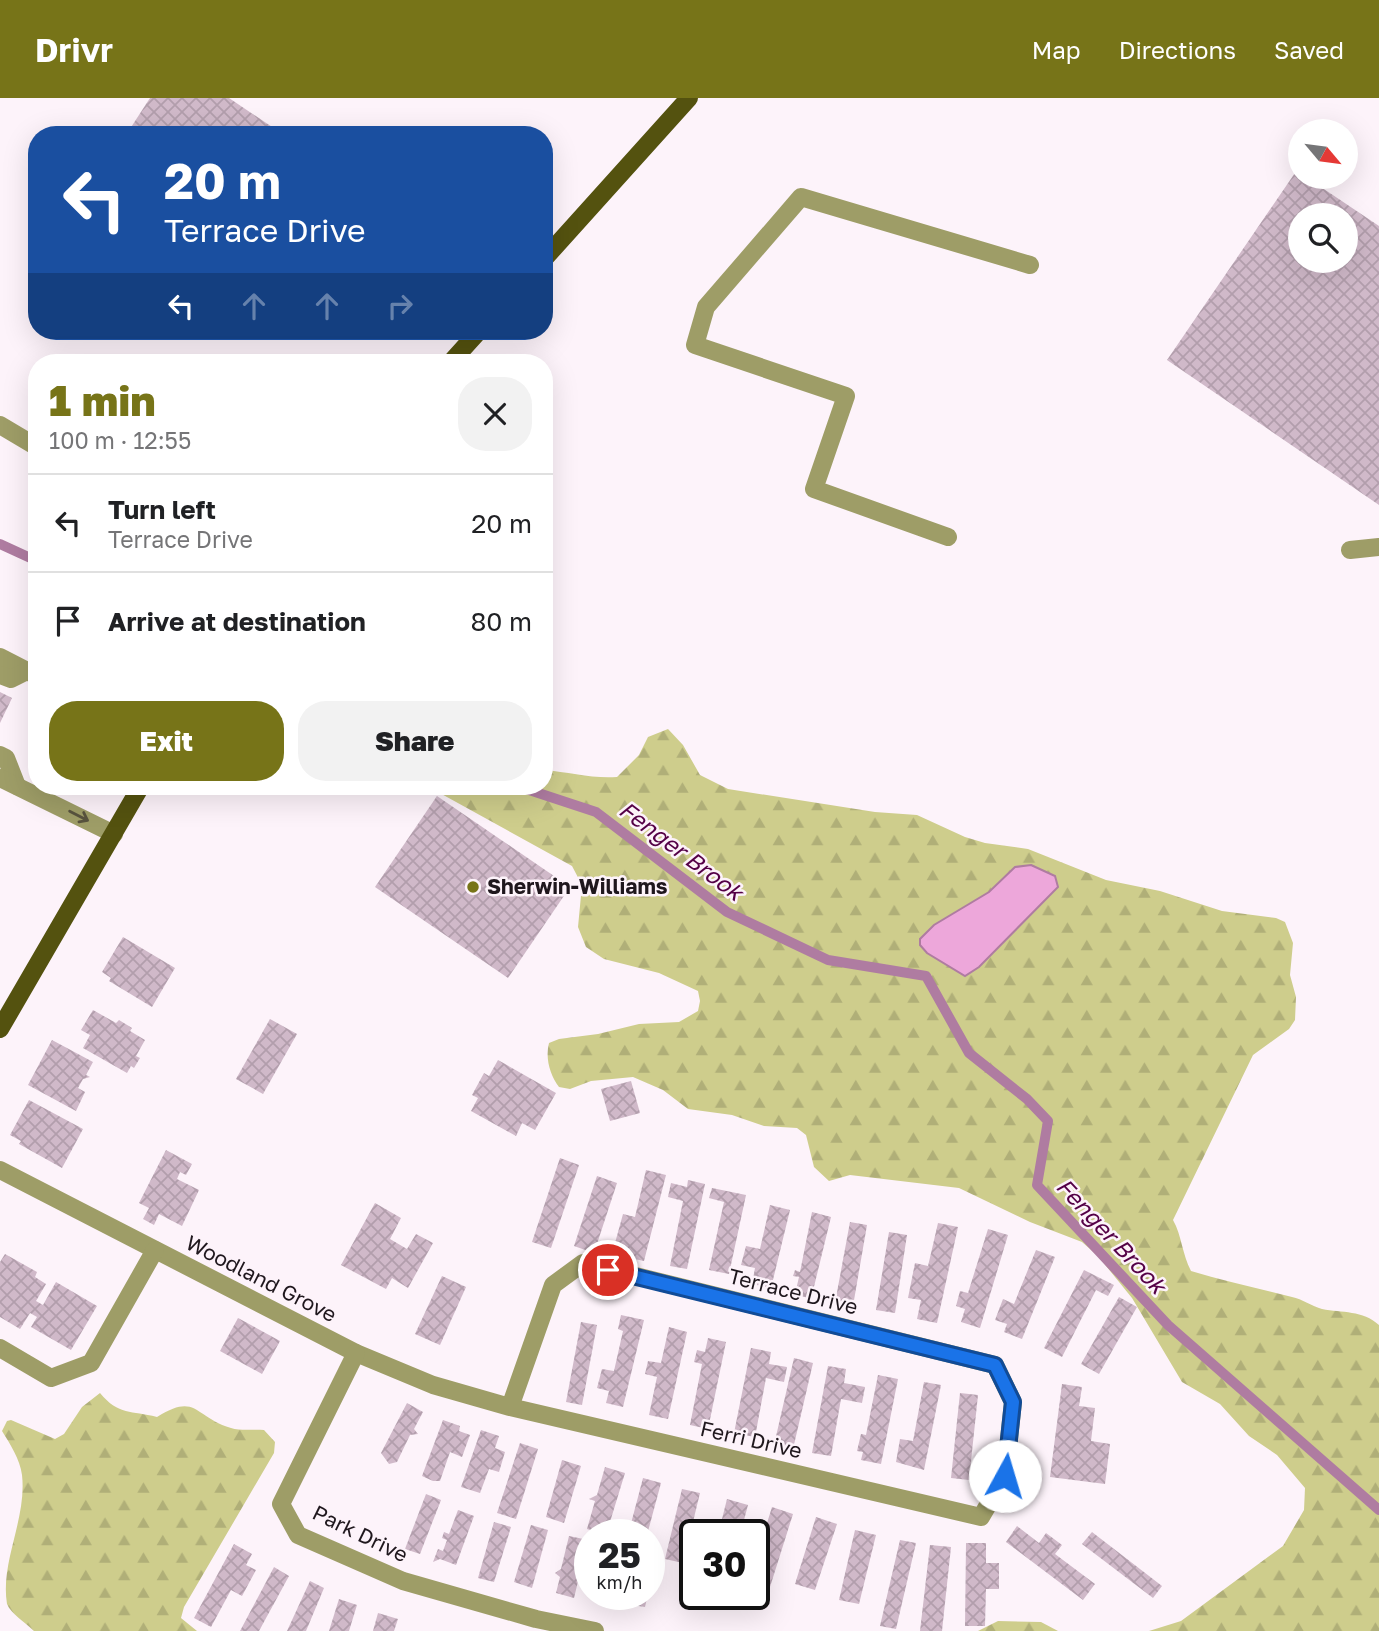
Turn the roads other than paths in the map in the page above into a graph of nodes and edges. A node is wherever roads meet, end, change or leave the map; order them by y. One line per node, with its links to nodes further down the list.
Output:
1 (689, 98): 2 (main road)
2 (553, 249)
3 (1030, 265): 8 (street)
4 (471, 340): 5 (main road)
5 (458, 354)
6 (0, 425): 7 (street)
7 (28, 442)
8 (948, 537)
9 (1379, 547): 10 (street)
10 (1350, 550)
11 (0, 657): 12 (street)
12 (28, 672)
13 (0, 675): 14 (street)
14 (28, 675)
15 (0, 755): 17 (street)
16 (0, 778): 17 (street)
17 (17, 786): 18 (street, one-way to 18)
18 (28, 791)
19 (35, 795): 21 (street, one-way to 21)
20 (137, 795): 21 (main road)
21 (114, 834): 22 (main road)
22 (0, 1029)
23 (0, 1170): 24 (street, Woodland Grove)
24 (155, 1250): 25 (street); 26 (street, Woodland Grove)
25 (0, 1348)
26 (356, 1353): 27 (street, Woodland Grove); 29 (street, Park Drive)
27 (510, 1407): 28 (street, Ferri Drive); 28 (street, Terrace Drive)
28 (981, 1517)
29 (596, 1631)

